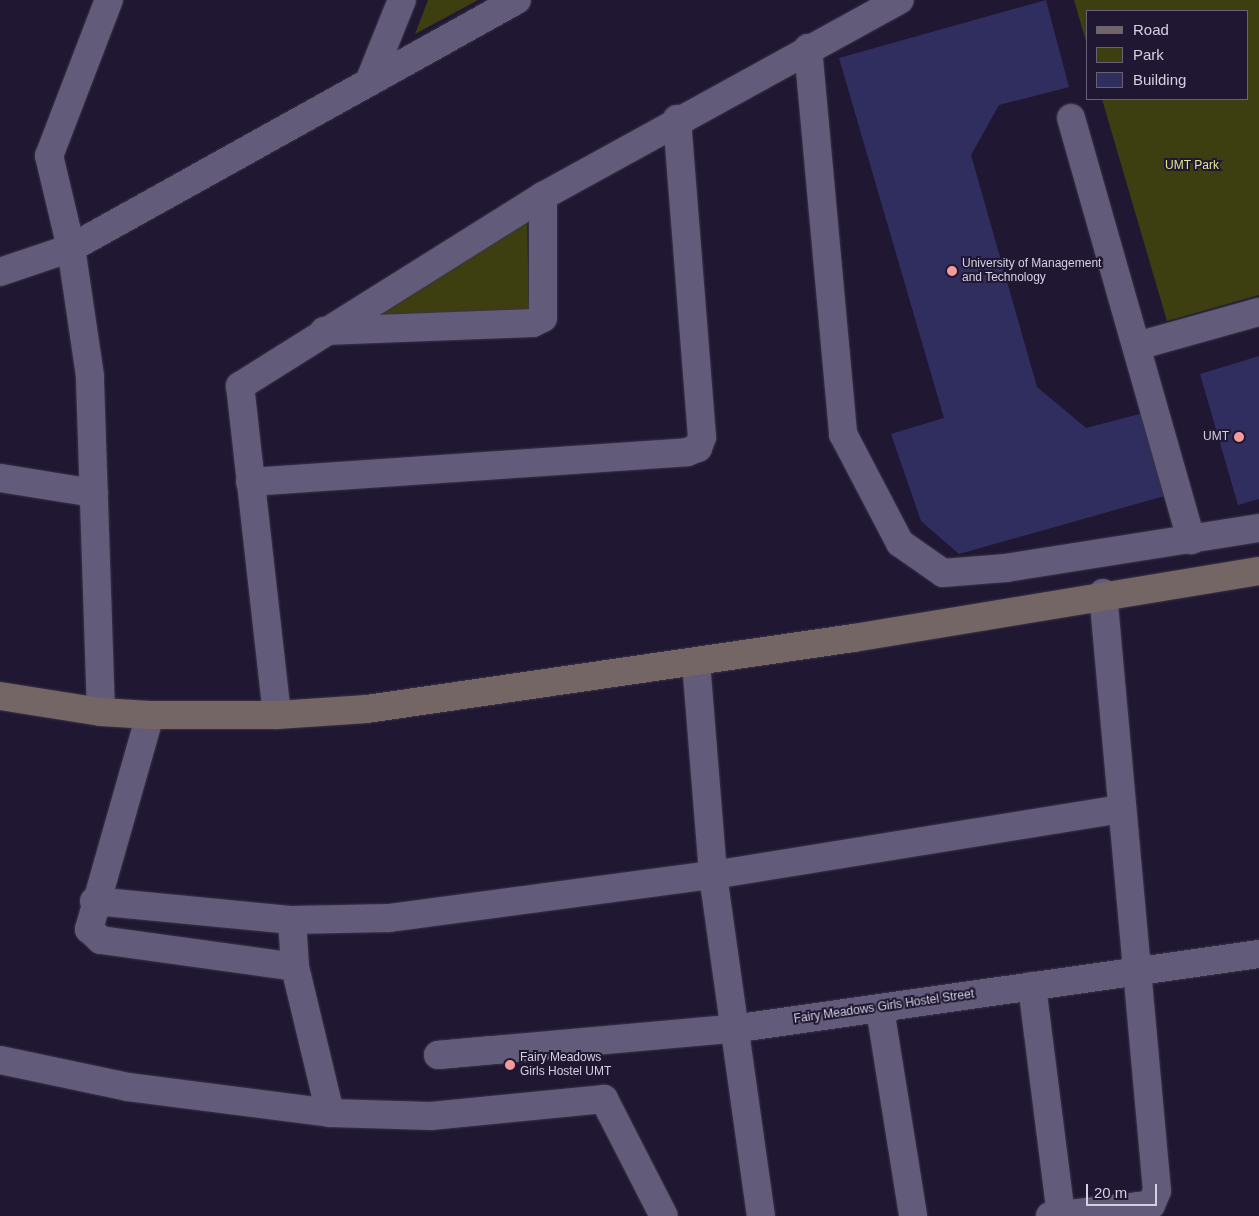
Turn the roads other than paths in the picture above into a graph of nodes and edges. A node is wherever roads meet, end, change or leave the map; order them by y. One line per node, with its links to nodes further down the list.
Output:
1 (109, 0): 10 (street)
2 (402, 0): 6 (street)
3 (516, 0): 6 (street)
4 (900, 0): 5 (street)
5 (808, 48): 8 (street); 19 (street)
6 (369, 82): 10 (street)
7 (1072, 118): 14 (street)
8 (677, 119): 9 (street); 16 (street)
9 (543, 196): 13 (street); 13 (street)
10 (71, 248): 11 (street); 17 (street)
11 (0, 272)
12 (1259, 312): 14 (street)
13 (322, 331): 16 (street)
14 (1138, 346): 19 (street)
15 (0, 478): 17 (street)
16 (250, 482): 26 (street)
17 (94, 493): 24 (street)
18 (1259, 528): 19 (street)
19 (1191, 540)
20 (1259, 571): 21 (street)
21 (1103, 593): 22 (street); 27 (street)
22 (696, 662): 26 (street); 28 (street)
23 (0, 696): 24 (street)
24 (101, 712): 25 (street)
25 (150, 715): 26 (street); 29 (street)
26 (277, 715)
27 (1122, 809): 28 (street); 33 (street)
28 (712, 875): 30 (street); 36 (street)
29 (94, 901): 30 (street); 32 (street)
30 (292, 920): 32 (street)
31 (1259, 954): 33 (street, Fairy Meadows Girls Hostel Street)
32 (295, 967): 39 (street)
33 (1139, 970): 34 (street, Fairy Meadows Girls Hostel Street); 40 (street)
34 (1032, 986): 35 (street, Fairy Meadows Girls Hostel Street); 41 (street)
35 (880, 1009): 36 (street, Fairy Meadows Girls Hostel Street); 44 (street)
36 (732, 1029): 37 (street, Fairy Meadows Girls Hostel Street); 43 (street)
37 (508, 1049)
38 (0, 1060): 39 (street)
39 (330, 1113): 42 (street)
40 (1139, 1211): 41 (street)
41 (1055, 1215)
42 (664, 1216)
43 (761, 1216)
44 (913, 1216)

